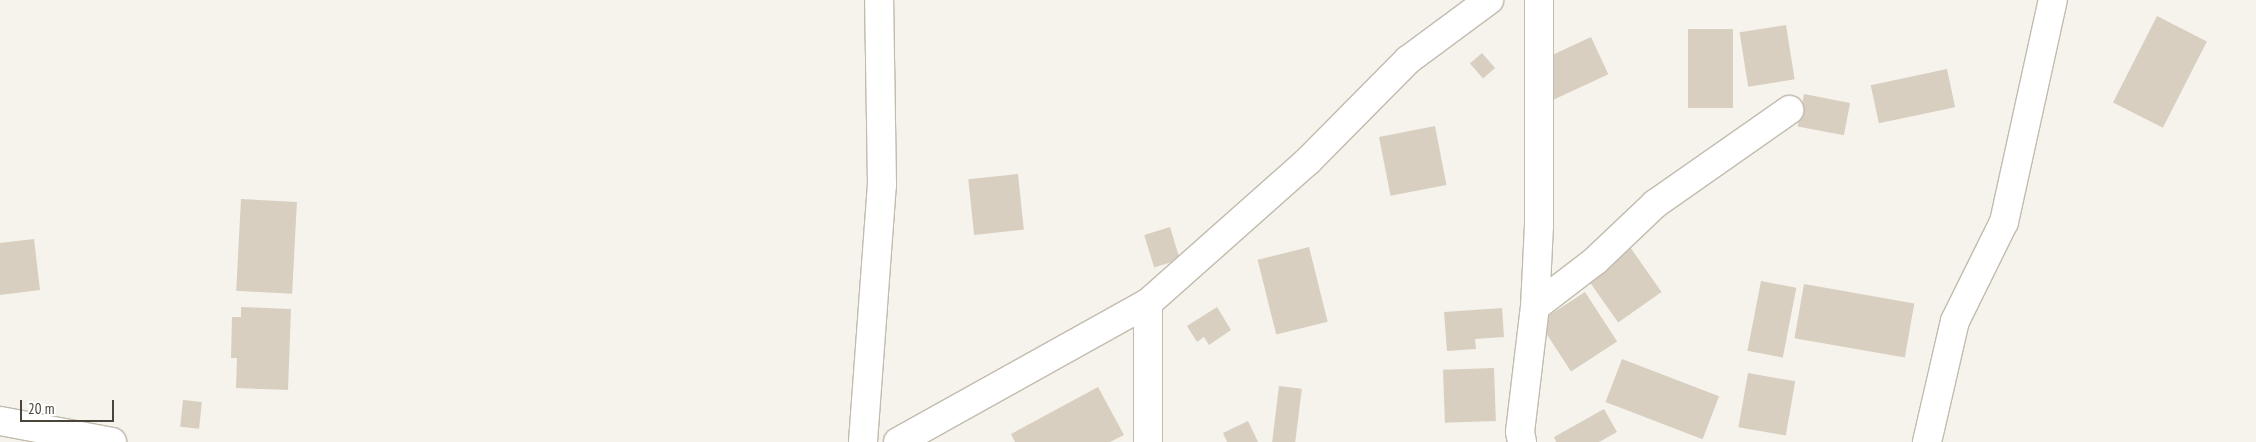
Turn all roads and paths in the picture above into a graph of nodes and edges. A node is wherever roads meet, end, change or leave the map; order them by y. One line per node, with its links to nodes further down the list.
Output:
1 (879, 0): 10 (street)
2 (1489, 0): 6 (street)
3 (1539, 0): 7 (street)
4 (2053, 0): 14 (street)
5 (1789, 110): 7 (street)
6 (1148, 303): 11 (street); 12 (street)
7 (1535, 308): 13 (street)
8 (0, 421): 9 (street)
9 (112, 442)
10 (863, 442)
11 (898, 442)
12 (1148, 442)
13 (1522, 442)
14 (1927, 442)

